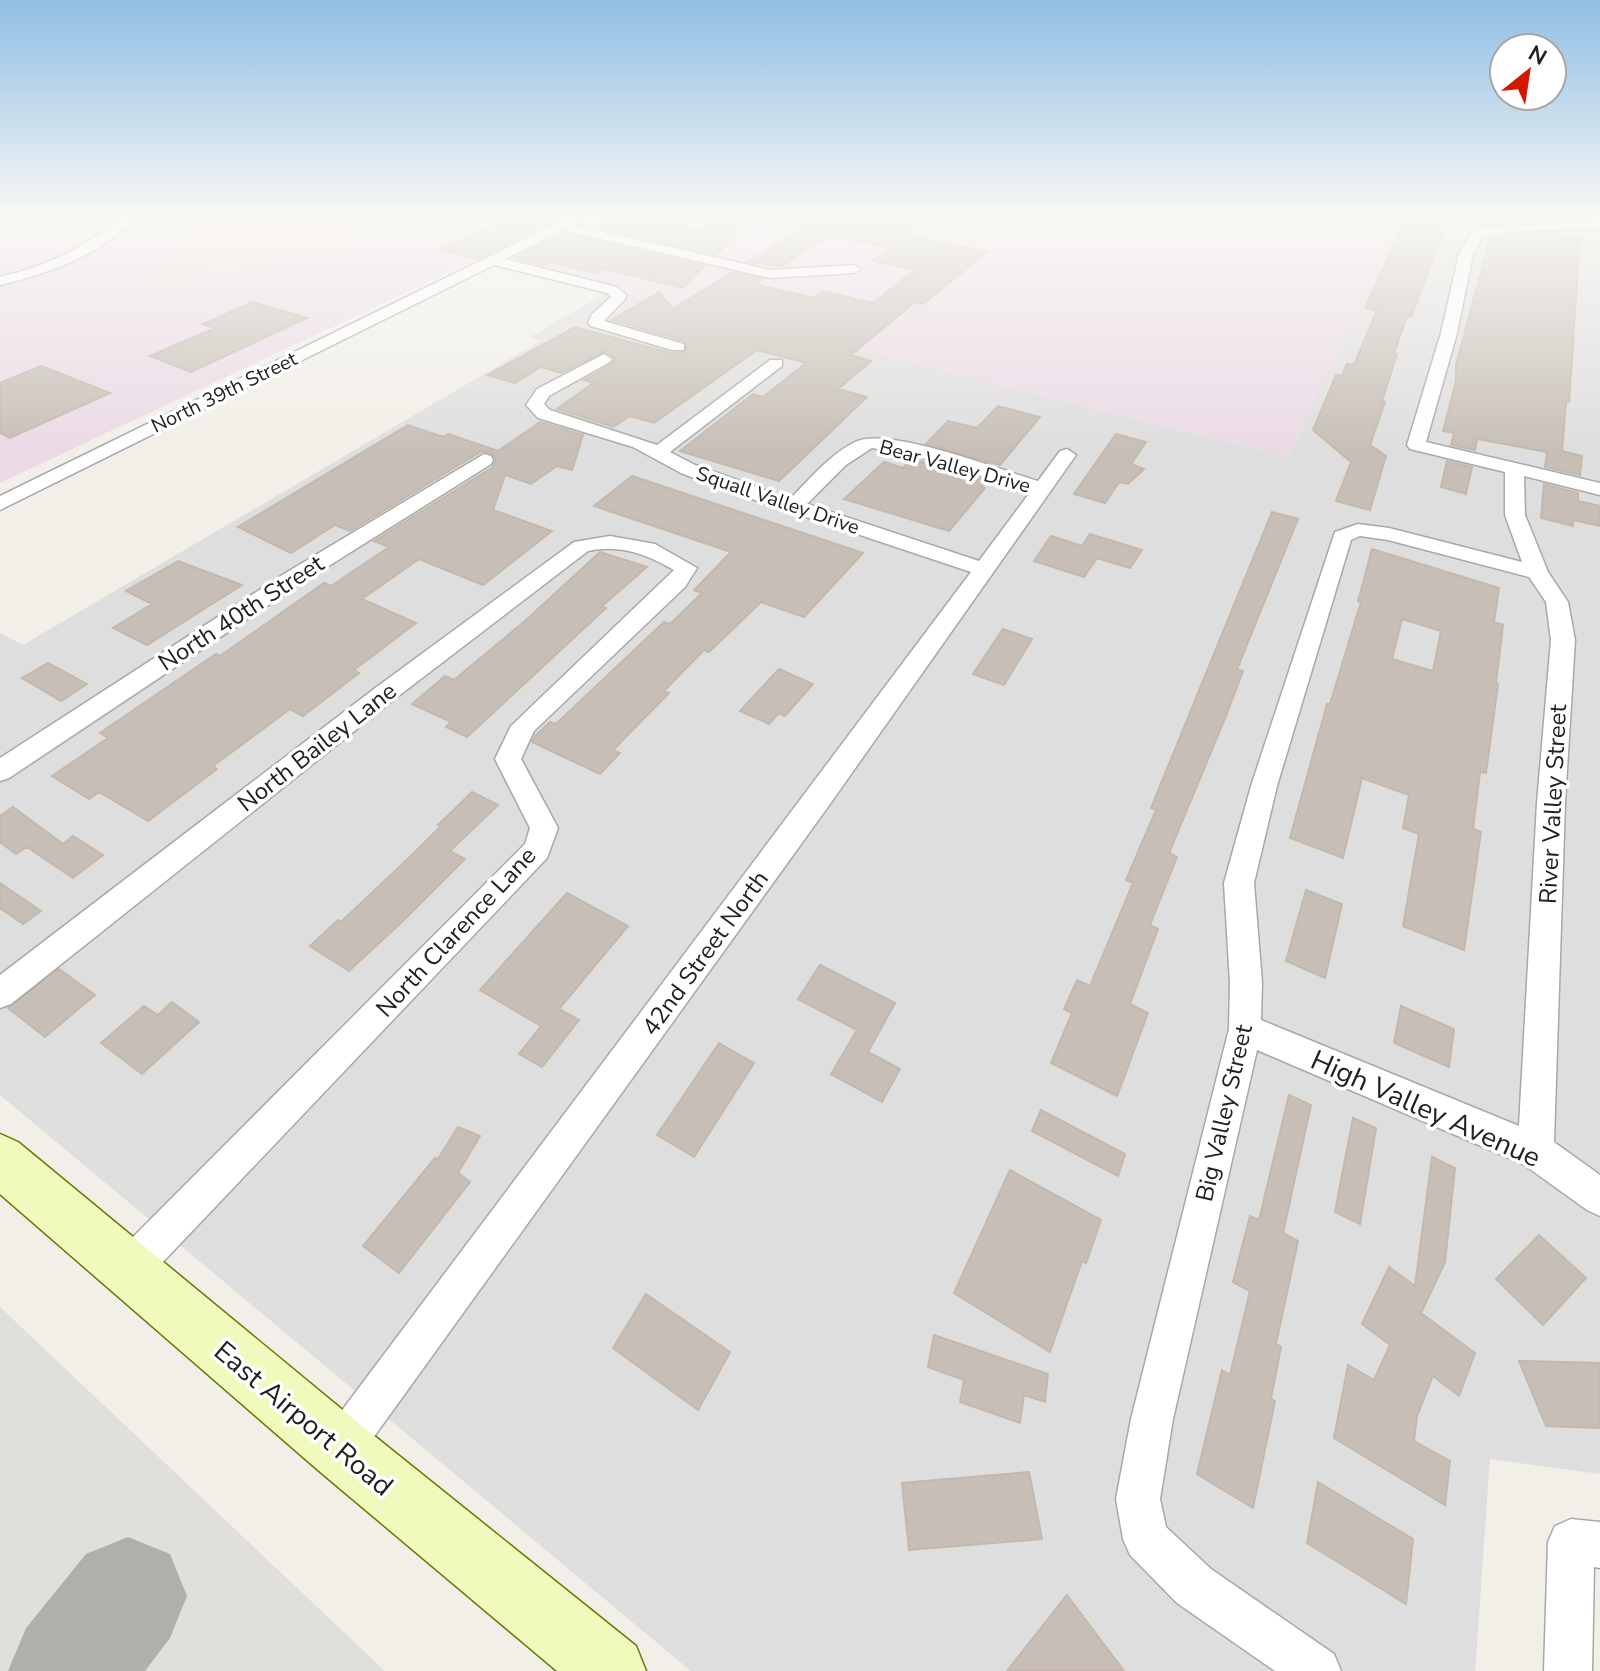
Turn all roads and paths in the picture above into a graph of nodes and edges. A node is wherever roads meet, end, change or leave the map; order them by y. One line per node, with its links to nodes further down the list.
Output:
1 (421, 295): 13 (street, North 39th Street)
2 (619, 295): 4 (street)
3 (1457, 295): 10 (street)
4 (678, 347)
5 (604, 359): 7 (street, Squall Valley Drive)
6 (776, 363): 7 (street)
7 (659, 452): 14 (street, Squall Valley Drive)
8 (1067, 455): 11 (street, 42nd Street North)
9 (484, 460): 18 (street, North 40th Street)
10 (1514, 468): 12 (street); 17 (street, River Valley Street)
11 (1042, 488): 14 (street, Bear Valley Drive); 16 (street, 42nd Street North)
12 (1600, 489)
13 (0, 504)
14 (793, 507): 16 (street, Squall Valley Drive)
15 (650, 549): 19 (street, North Bailey Lane); 24 (street, North Clarence Lane)
16 (982, 569): 25 (street, 42nd Street North)
17 (1537, 572): 20 (street, Big Valley Street); 21 (street, River Valley Street)
18 (0, 771)
19 (0, 994)
20 (1245, 1029): 21 (street, High Valley Avenue); 28 (street, Big Valley Street)
21 (1536, 1151): 23 (street, High Valley Avenue)
22 (0, 1160): 24 (street, East Airport Road)
23 (1600, 1197)
24 (127, 1271): 25 (street, East Airport Road)
25 (340, 1448): 27 (street, East Airport Road)
26 (1600, 1545): 29 (street)
27 (611, 1671)
28 (1317, 1671)
29 (1568, 1671)

